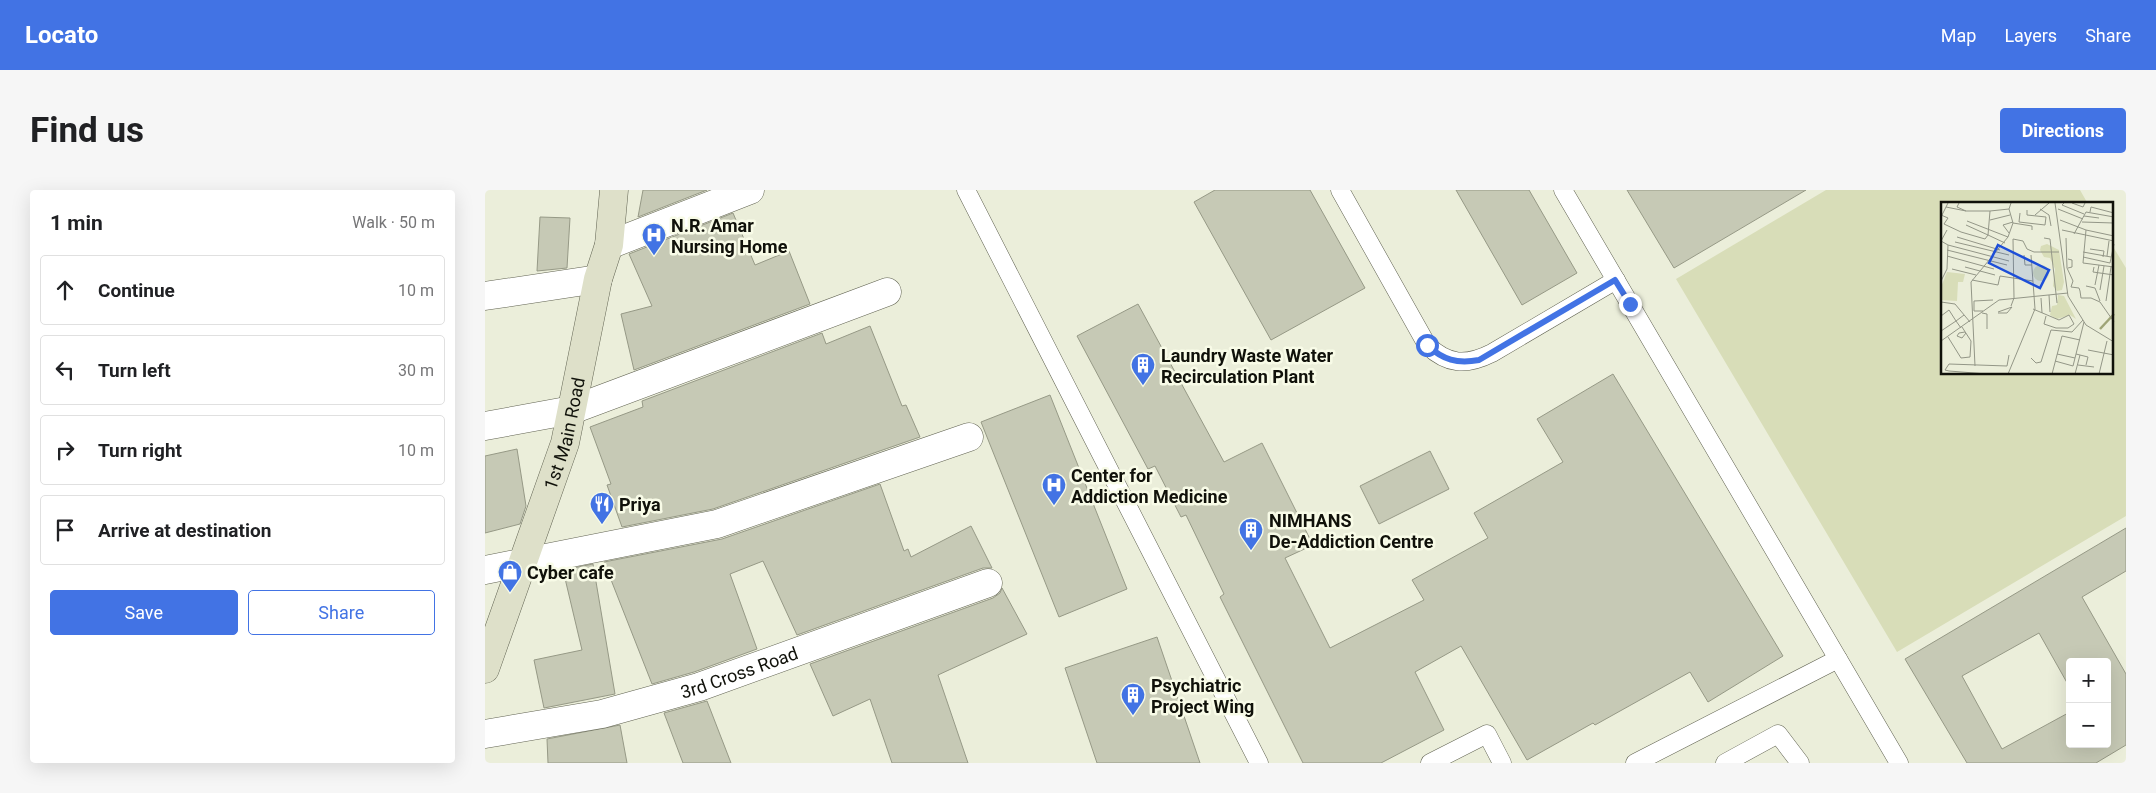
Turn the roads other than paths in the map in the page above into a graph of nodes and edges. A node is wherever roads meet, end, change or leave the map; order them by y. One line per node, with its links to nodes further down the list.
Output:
1 (614, 190): 6 (street, 1st Main Road)
2 (750, 190): 6 (street)
3 (1340, 190): 8 (lane)
4 (1563, 190): 8 (lane)
5 (973, 195): 20 (lane)
6 (609, 245): 7 (street, 1st Main Road)
7 (598, 279): 10 (street); 11 (street, 1st Main Road)
8 (1615, 280): 17 (lane)
9 (887, 292): 11 (street)
10 (485, 296)
11 (573, 410): 12 (street); 14 (street, 1st Main Road)
12 (485, 426)
13 (969, 437): 14 (street)
14 (523, 564): 15 (street); 18 (street, 1st Main Road)
15 (485, 570)
16 (987, 583): 19 (street, 3rd Cross Road)
17 (1838, 659): 23 (lane); 26 (lane)
18 (485, 670)
19 (485, 734)
20 (1259, 763)
21 (1430, 763): 22 (lane)
22 (1502, 763)
23 (1635, 763)
24 (1725, 763): 25 (lane)
25 (1801, 763)
26 (1899, 763)

